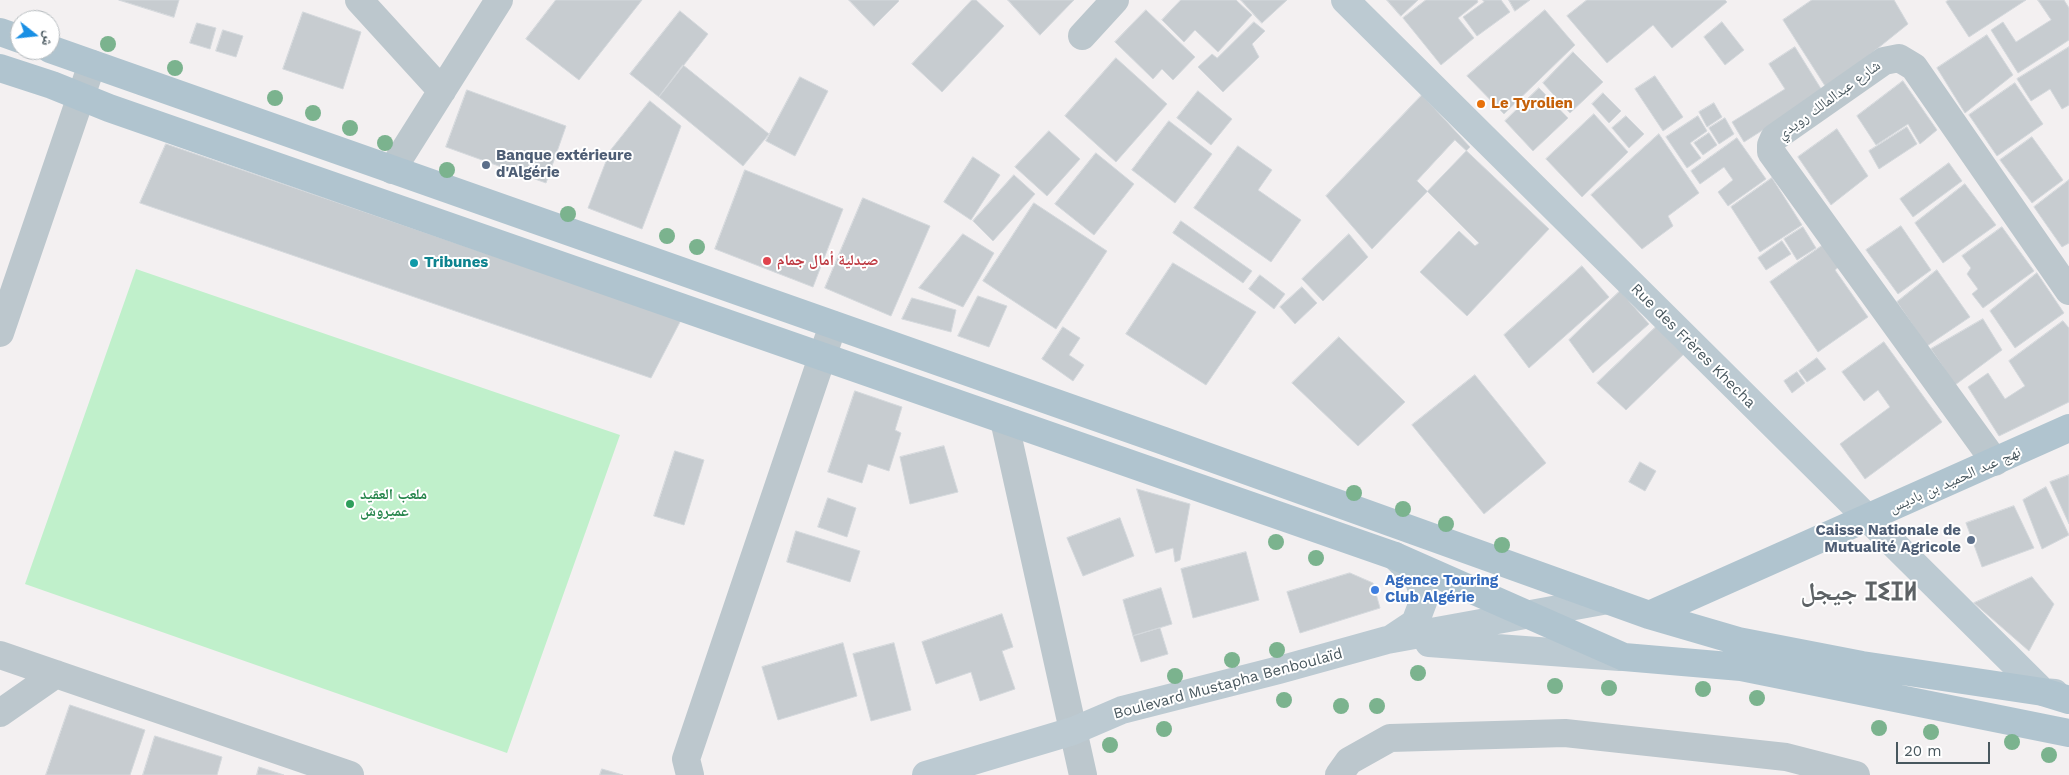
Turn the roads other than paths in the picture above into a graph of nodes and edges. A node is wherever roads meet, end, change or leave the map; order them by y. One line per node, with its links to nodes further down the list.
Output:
1 (359, 0): 9 (street)
2 (499, 0): 9 (street)
3 (1115, 0): 5 (street)
4 (1345, 0): 19 (main road, Rue des Frères Khecha)
5 (1082, 36)
6 (60, 53): 7 (main road)
7 (92, 64): 10 (street); 11 (main road)
8 (0, 68): 10 (main road)
9 (442, 91): 11 (street)
10 (81, 98): 14 (street); 15 (main road)
11 (392, 170): 13 (main road)
12 (2069, 291): 18 (street, شارع عبدالمالك رويدي)
13 (832, 325): 15 (street); 22 (main road)
14 (0, 333)
15 (822, 356): 16 (main road); 38 (street)
16 (1004, 420): 20 (main road); 35 (street)
17 (2069, 428): 18 (main road, نهج عبد الحميد بن باديس)
18 (1995, 462): 19 (main road, نهج عبد الحميد بن باديس)
19 (1868, 519): 21 (main road, نهج عبد الحميد بن باديس); 30 (main road, Rue des Frères Khecha)
20 (1395, 556): 23 (main road); 26 (main road)
21 (1714, 587): 24 (main road, نهج عبد الحميد بن باديس); 25 (main road)
22 (1608, 600): 23 (main road); 24 (main road)
23 (1529, 615): 26 (main road); 28 (main road)
24 (1649, 615): 25 (main road)
25 (1674, 623): 28 (main road); 30 (main road)
26 (1387, 640): 28 (main road); 35 (main road, Boulevard Mustapha Benboulaïd)
27 (0, 654): 29 (street)
28 (1624, 657): 34 (main road)
29 (56, 674): 32 (street); 37 (street)
30 (2056, 693): 31 (main road)
31 (2069, 700)
32 (0, 713)
33 (2069, 725): 34 (main road)
34 (2042, 727): 36 (main road)
35 (1073, 731): 39 (main road, Boulevard Mustapha Benboulaïd); 40 (street)
36 (2069, 733)
37 (350, 775)
38 (690, 775)
39 (926, 775)
40 (1083, 775)
41 (1339, 775): 42 (street)
42 (1856, 775)

